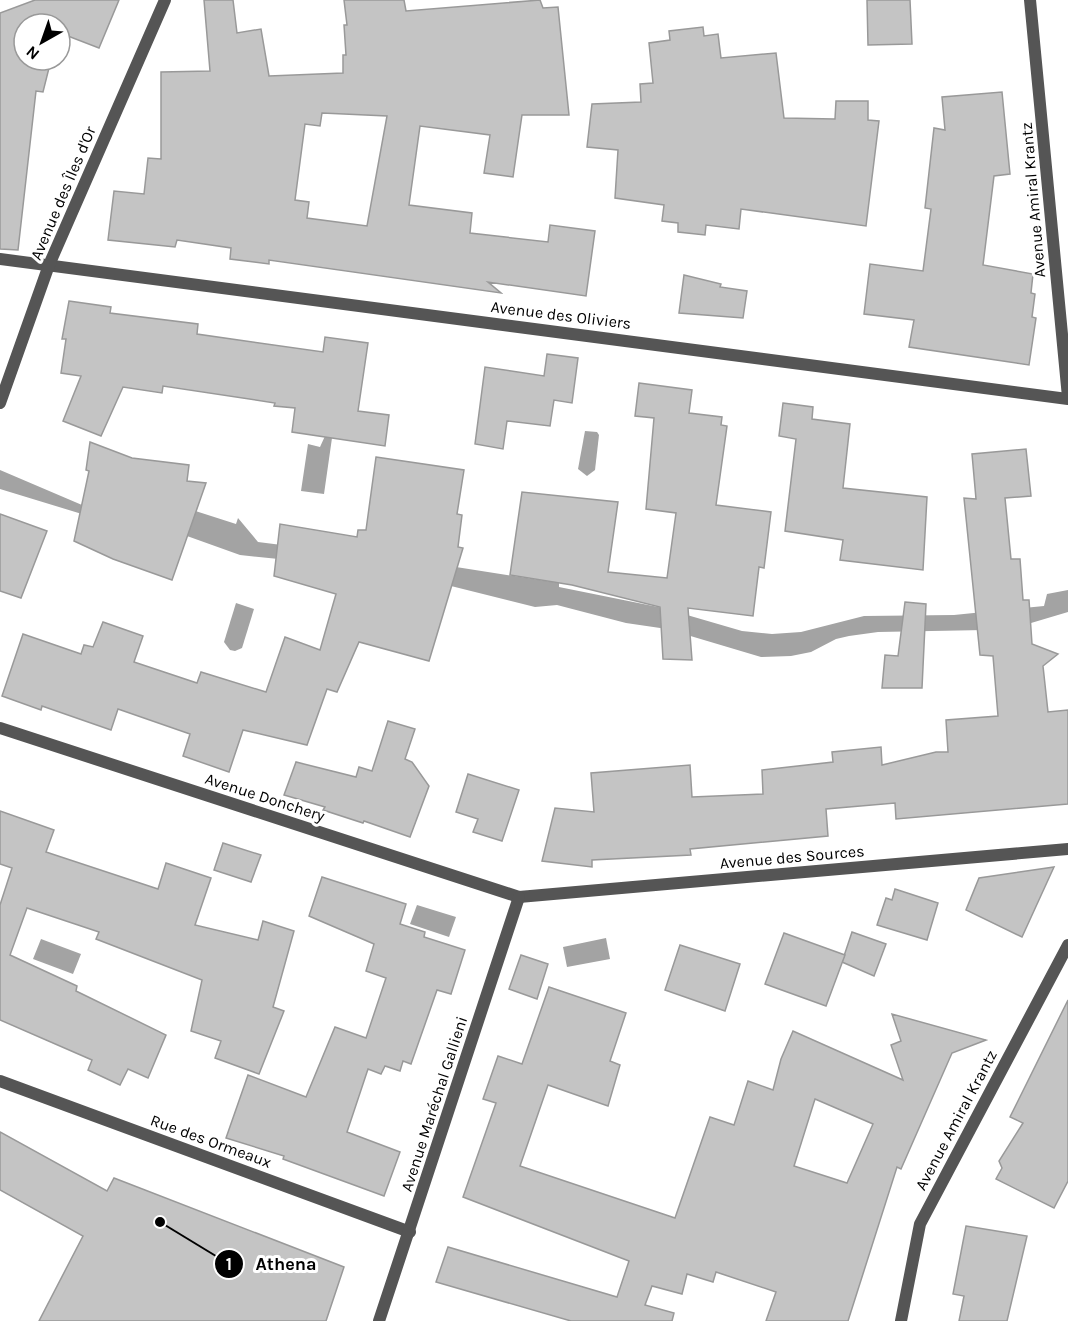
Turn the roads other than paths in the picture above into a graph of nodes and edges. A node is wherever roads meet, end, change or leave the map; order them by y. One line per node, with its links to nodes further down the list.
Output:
1 (165, 0): 4 (street, Avenue des Îles d'Or)
2 (1030, 0): 5 (street, Avenue Amiral Krantz)
3 (0, 259): 4 (street, Avenue des Oliviers)
4 (50, 265): 5 (street, Avenue des Oliviers); 6 (street, Avenue des Îles d'Or)
5 (1068, 398)
6 (0, 403)
7 (0, 728): 9 (street, Avenue Donchery)
8 (1068, 849): 9 (street, Avenue des Sources)
9 (519, 897): 12 (street, Avenue Maréchal Gallieni)
10 (1068, 945): 14 (street, Avenue Amiral Krantz)
11 (0, 1081): 12 (street, Rue des Ormeaux)
12 (410, 1232): 13 (street, Avenue Maréchal Gallieni)
13 (379, 1321)
14 (901, 1321)

